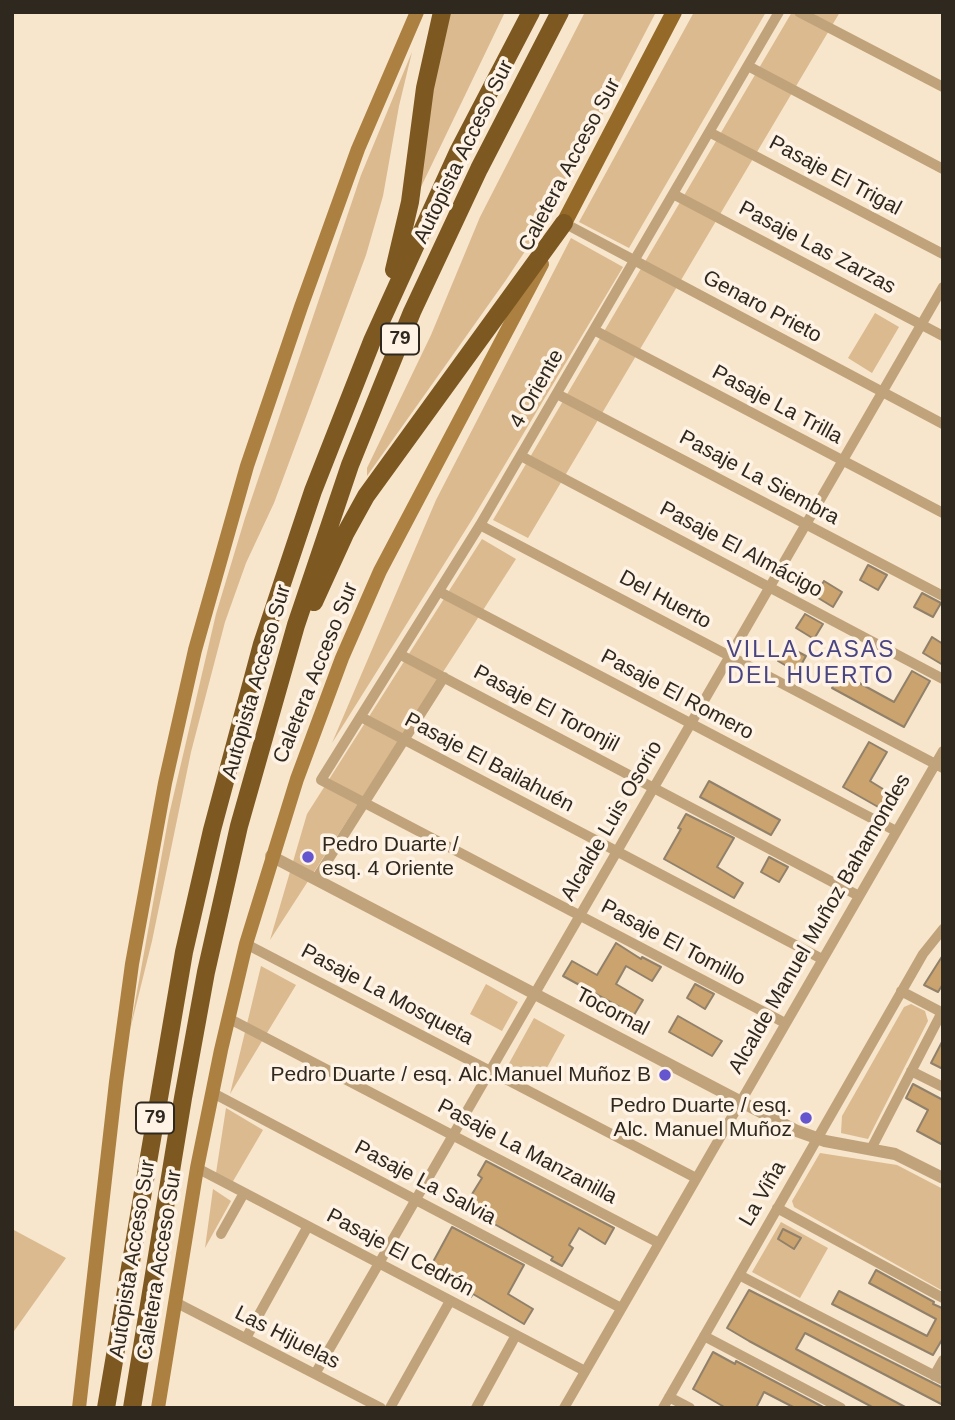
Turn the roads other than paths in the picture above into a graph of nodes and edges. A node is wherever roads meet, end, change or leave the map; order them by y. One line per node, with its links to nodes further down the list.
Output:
1 (417, 12): 90 (main road)
2 (442, 12): 20 (highway)
3 (531, 12): 20 (highway, Autopista Acceso Sur / 79)
4 (560, 12): 36 (highway, Autopista Acceso Sur / 79)
5 (674, 12): 13 (main road, Caletera Acceso Sur)
6 (779, 12): 8 (street, 4 Oriente)
7 (799, 12): 9 (street)
8 (748, 66): 10 (street, 4 Oriente); 11 (street)
9 (943, 87)
10 (709, 132): 12 (street, 4 Oriente); 14 (street, Pasaje El Trigal)
11 (943, 169)
12 (673, 194): 15 (street, 4 Oriente); 17 (street, Pasaje Las Zarzas)
13 (564, 223): 15 (street, Genaro Prieto); 36 (highway); 47 (main road, Caletera Acceso Sur)
14 (943, 254)
15 (634, 262): 18 (street, 4 Oriente); 21 (street, Genaro Prieto)
16 (943, 287): 17 (street, Alcalde Luis Osorio)
17 (921, 325): 19 (street, Pasaje Las Zarzas); 21 (street, Alcalde Luis Osorio)
18 (594, 330): 22 (street, 4 Oriente); 25 (street, Pasaje La Trilla)
19 (943, 336)
20 (372, 341): 91 (highway, Autopista Acceso Sur / 79)
21 (882, 392): 23 (street, Genaro Prieto); 25 (street, Alcalde Luis Osorio)
22 (557, 394): 24 (street, 4 Oriente); 27 (street, Pasaje La Siembra)
23 (943, 424)
24 (521, 456): 28 (street, 4 Oriente); 29 (street, Pasaje El Almácigo)
25 (842, 461): 26 (street, Pasaje La Trilla); 27 (street, Alcalde Luis Osorio)
26 (943, 513)
27 (806, 524): 29 (street, Alcalde Luis Osorio); 31 (street, Pasaje La Siembra)
28 (480, 525): 30 (street, 4 Oriente); 33 (street, Del Huerto)
29 (769, 587): 33 (street, Alcalde Luis Osorio); 35 (street, Pasaje El Almácigo)
30 (440, 593): 32 (street, 4 Oriente); 38 (street, Pasaje El Romero)
31 (943, 596)
32 (401, 655): 34 (street, Pasaje El Toronjil); 37 (street, 4 Oriente)
33 (729, 656): 38 (street, Alcalde Luis Osorio); 41 (street, Del Huerto)
34 (444, 677): 39 (street); 43 (street, Pasaje El Toronjil)
35 (943, 679)
36 (279, 682): 92 (highway, Autopista Acceso Sur / 79)
37 (361, 718): 39 (street, Pasaje El Bailahuén); 42 (street, 4 Oriente)
38 (690, 724): 43 (street, Alcalde Luis Osorio); 45 (street, Pasaje El Romero)
39 (404, 740): 44 (street); 46 (street, Pasaje El Bailahuén)
40 (943, 751): 41 (street, Alcalde Manuel Muñoz Bahamondes)
41 (939, 766): 45 (street, Alcalde Manuel Muñoz Bahamondes)
42 (321, 780): 44 (street, Pasaje El Tomillo)
43 (653, 788): 46 (street, Alcalde Luis Osorio); 49 (street, Pasaje El Toronjil)
44 (364, 804): 48 (street); 50 (street, Pasaje El Tomillo)
45 (896, 831): 49 (street, Alcalde Manuel Muñoz Bahamondes)
46 (617, 852): 50 (street, Alcalde Luis Osorio); 53 (street, Pasaje El Bailahuén)
47 (271, 856): 48 (street, Tocornal); 52 (main road, Caletera Acceso Sur)
48 (316, 879): 55 (street, Tocornal)
49 (859, 896): 53 (street, Alcalde Manuel Muñoz Bahamondes)
50 (579, 916): 55 (street, Alcalde Luis Osorio); 58 (street, Pasaje El Tomillo)
51 (941, 933): 54 (street, La Viña)
52 (246, 944): 57 (main road, Caletera Acceso Sur); 59 (street, Pasaje La Mosqueta)
53 (822, 960): 58 (street, Alcalde Manuel Muñoz Bahamondes)
54 (901, 991): 56 (street); 65 (street, La Viña)
55 (534, 994): 59 (street, Alcalde Luis Osorio); 63 (street, Tocornal)
56 (942, 1013): 60 (street)
57 (228, 1018): 62 (main road, Caletera Acceso Sur); 64 (street, Pasaje La Manzanilla)
58 (785, 1023): 63 (street, Alcalde Manuel Muñoz Bahamondes)
59 (490, 1071): 64 (street, Alcalde Luis Osorio); 68 (street, Pasaje La Mosqueta)
60 (911, 1071): 61 (street); 66 (street)
61 (943, 1087)
62 (211, 1092): 67 (main road, Caletera Acceso Sur); 71 (street, Pasaje La Salvia)
63 (740, 1101): 65 (street, Tocornal); 68 (street, Alcalde Manuel Muñoz Bahamondes)
64 (453, 1135): 71 (street, Alcalde Luis Osorio); 75 (street, Pasaje La Manzanilla)
65 (817, 1139): 66 (street, Tocornal); 72 (street, La Viña)
66 (871, 1149): 69 (street, Tocornal)
67 (197, 1168): 70 (street, Pasaje El Cedrón); 80 (main road, Caletera Acceso Sur)
68 (696, 1178): 75 (street, Alcalde Manuel Muñoz Bahamondes)
69 (943, 1178)
70 (244, 1193): 73 (street, Pasaje El Cedrón); 74 (street)
71 (416, 1200): 76 (street, Alcalde Luis Osorio); 81 (street, Pasaje La Salvia)
72 (777, 1208): 77 (street, La Viña); 78 (street)
73 (308, 1226): 76 (street, Pasaje El Cedrón); 84 (street)
74 (221, 1234)
75 (659, 1243): 81 (street, Alcalde Manuel Muñoz Bahamondes)
76 (379, 1264): 79 (street, Pasaje El Cedrón); 87 (street, Alcalde Luis Osorio)
77 (739, 1275): 83 (street, La Viña); 88 (street)
78 (943, 1298)
79 (450, 1301): 82 (street, Pasaje El Cedrón); 95 (street)
80 (175, 1302): 84 (street, Las Hijuelas); 93 (main road, Caletera Acceso Sur)
81 (621, 1308): 86 (street, Alcalde Manuel Muñoz Bahamondes)
82 (516, 1335): 86 (street, Pasaje El Cedrón); 96 (street)
83 (704, 1336): 89 (street, La Viña); 100 (street)
84 (246, 1338): 87 (street, Las Hijuelas)
85 (943, 1360): 88 (street)
86 (585, 1371): 97 (street, Alcalde Manuel Muñoz Bahamondes)
87 (315, 1374): 94 (street, Las Hijuelas)
88 (938, 1378)
89 (669, 1397): 98 (street, La Viña); 99 (street)
90 (79, 1408)
91 (106, 1408)
92 (132, 1408)
93 (158, 1408)
94 (382, 1408)
95 (390, 1408)
96 (476, 1408)
97 (564, 1408)
98 (663, 1408)
99 (690, 1408)
100 (841, 1408)

